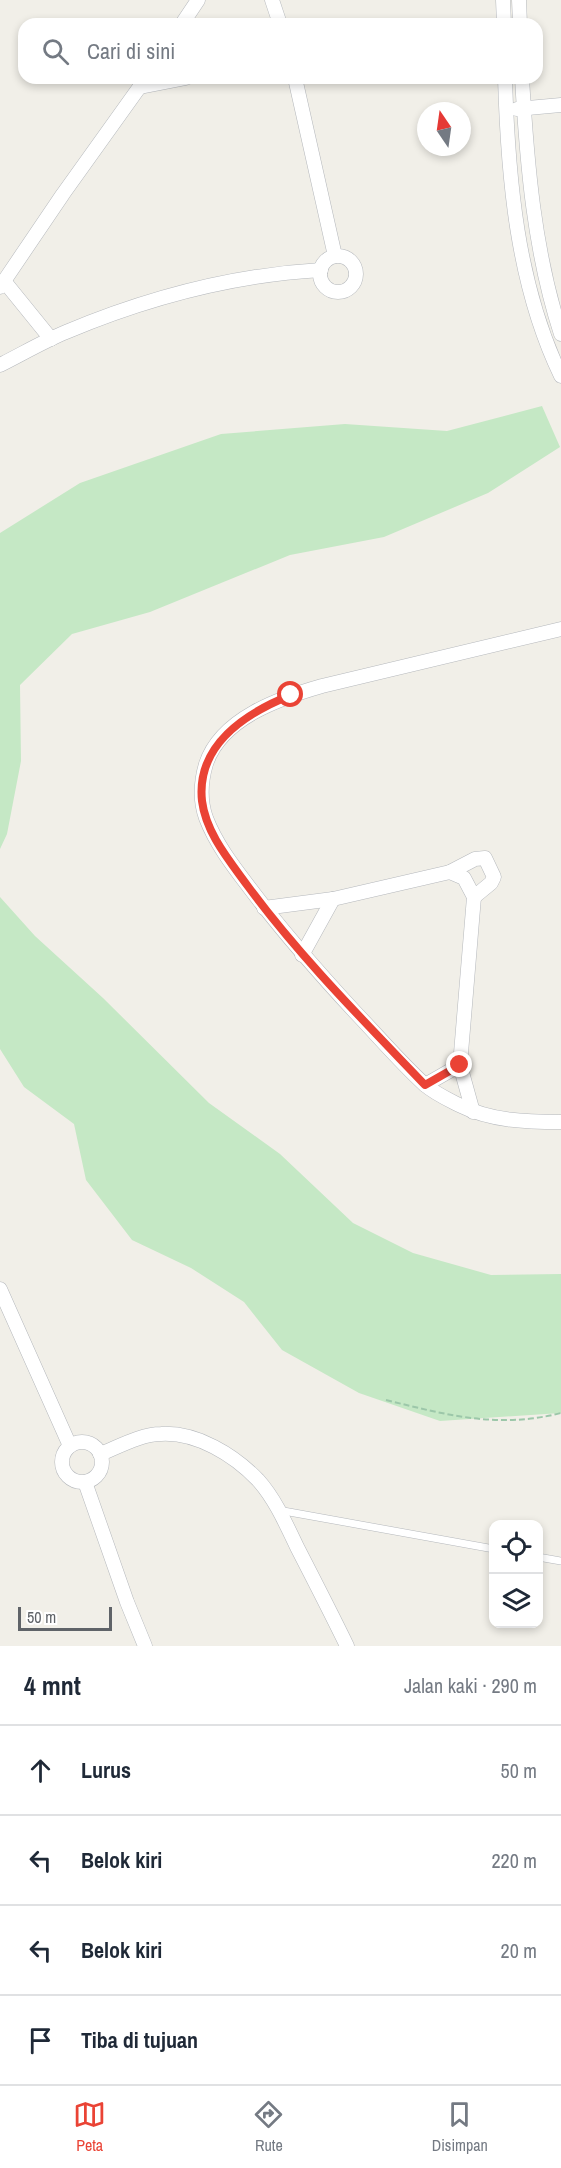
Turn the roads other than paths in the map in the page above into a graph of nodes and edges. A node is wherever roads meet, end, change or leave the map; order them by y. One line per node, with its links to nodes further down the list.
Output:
1 (198, 0): 5 (street)
2 (272, 0): 6 (street)
3 (503, 0): 7 (street)
4 (519, 0): 8 (street)
5 (186, 18)
6 (278, 18)
7 (504, 18)
8 (520, 18)
9 (141, 84): 18 (street)
10 (296, 84): 16 (street)
11 (505, 84): 15 (street)
12 (522, 84): 14 (street)
13 (561, 105): 14 (street)
14 (524, 109): 15 (street); 19 (street)
15 (506, 110): 22 (street)
16 (335, 256): 17 (street); 17 (street)
17 (321, 270): 20 (street)
18 (2, 284): 20 (street)
19 (561, 334)
20 (51, 339): 21 (street)
21 (0, 365)
22 (561, 376)
23 (561, 629): 27 (street)
24 (450, 872): 25 (street); 25 (street); 26 (street)
25 (474, 897): 29 (street)
26 (333, 899): 27 (street); 28 (street)
27 (264, 908): 28 (street)
28 (302, 955): 30 (street)
29 (460, 1065): 30 (street); 31 (street)
30 (425, 1085): 31 (street)
31 (474, 1112): 32 (street)
32 (561, 1122)
33 (0, 1289): 34 (street)
34 (70, 1446): 35 (street); 36 (street)
35 (100, 1454): 36 (street); 37 (street)
36 (85, 1482): 41 (street)
37 (278, 1509): 38 (lane); 42 (street)
38 (489, 1548)
39 (543, 1558): 40 (lane)
40 (561, 1561)
41 (145, 1646)
42 (347, 1646)

